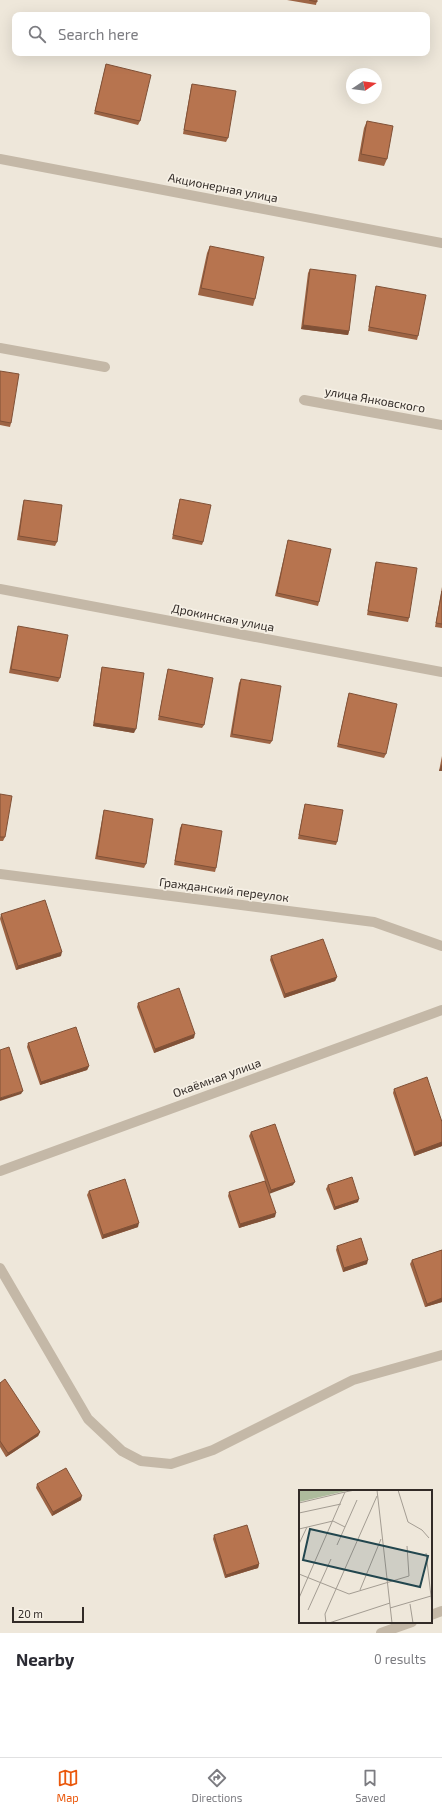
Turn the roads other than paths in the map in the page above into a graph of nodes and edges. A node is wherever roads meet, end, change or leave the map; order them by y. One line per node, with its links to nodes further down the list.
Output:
1 (0, 159): 2 (street, Акционерная улица)
2 (442, 243)
3 (0, 348): 4 (street)
4 (105, 367)
5 (304, 400): 6 (street, улица Янковского)
6 (442, 425)
7 (0, 589): 8 (street, Дрокинская улица)
8 (442, 672)
9 (0, 874): 10 (street, Гражданский переулок)
10 (442, 946)
11 (442, 1010): 12 (street, Окаёмная улица)
12 (0, 1171)
13 (0, 1268): 14 (street)
14 (442, 1355)
15 (442, 1611): 16 (street)
16 (432, 1615)
17 (409, 1623): 18 (street)
18 (381, 1633)

